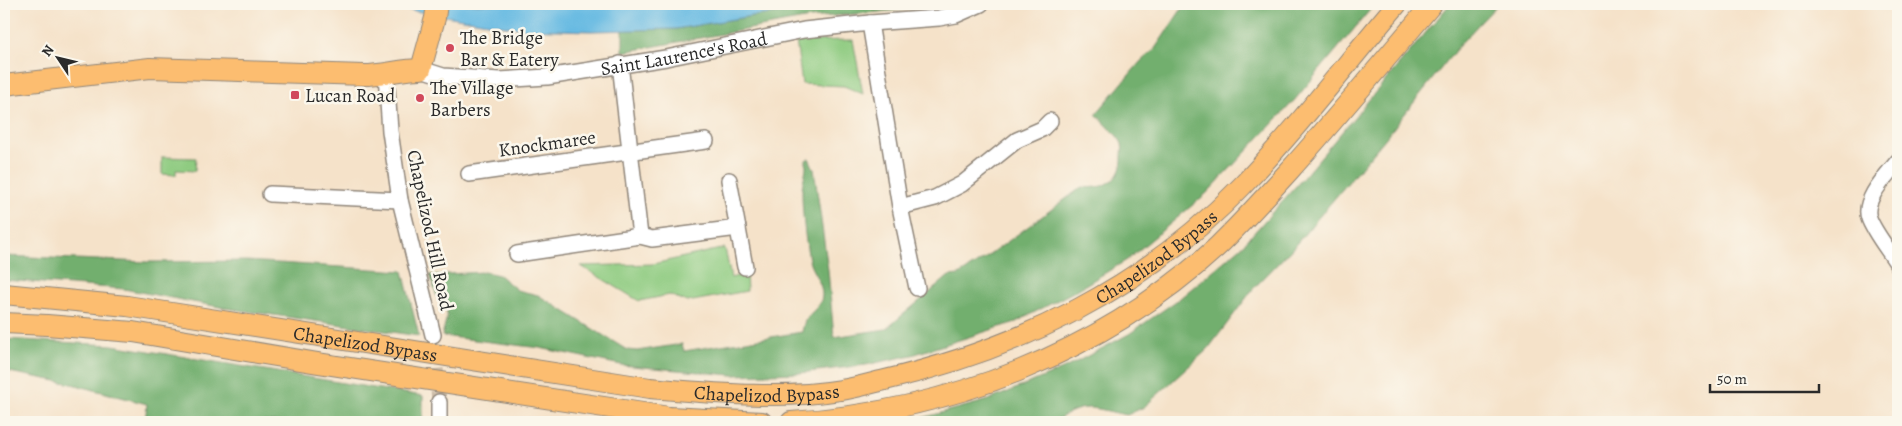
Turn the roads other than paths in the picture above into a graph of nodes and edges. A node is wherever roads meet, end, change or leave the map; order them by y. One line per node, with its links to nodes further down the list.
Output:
1 (981, 4): 5 (street, Saint Laurence's Road)
2 (1397, 4): 25 (main road, Chapelizod Bypass)
3 (1432, 4): 31 (main road, Chapelizod Bypass)
4 (436, 11): 7 (main road)
5 (870, 23): 6 (street, Saint Laurence's Road); 18 (street)
6 (620, 64): 7 (street, Saint Laurence's Road); 12 (street)
7 (421, 69): 8 (main road, Saint Laurence's Road)
8 (386, 74): 9 (main road); 17 (street, Chapelizod Hill Road)
9 (4, 85)
10 (1050, 122): 18 (street)
11 (706, 141): 12 (street, Knockmaree)
12 (630, 151): 14 (street, Knockmaree); 20 (street)
13 (1898, 161): 22 (street)
14 (470, 174)
15 (729, 180): 19 (street)
16 (270, 194): 17 (street)
17 (400, 200): 27 (street, Chapelizod Hill Road)
18 (900, 208): 24 (street)
19 (738, 228): 20 (street); 23 (street)
20 (640, 236): 21 (street)
21 (517, 254)
22 (1898, 265)
23 (745, 267)
24 (916, 288)
25 (4, 294)
26 (4, 323): 30 (main road, Chapelizod Bypass)
27 (434, 334)
28 (439, 402): 29 (street)
29 (439, 422)
30 (762, 422)
31 (791, 422)

